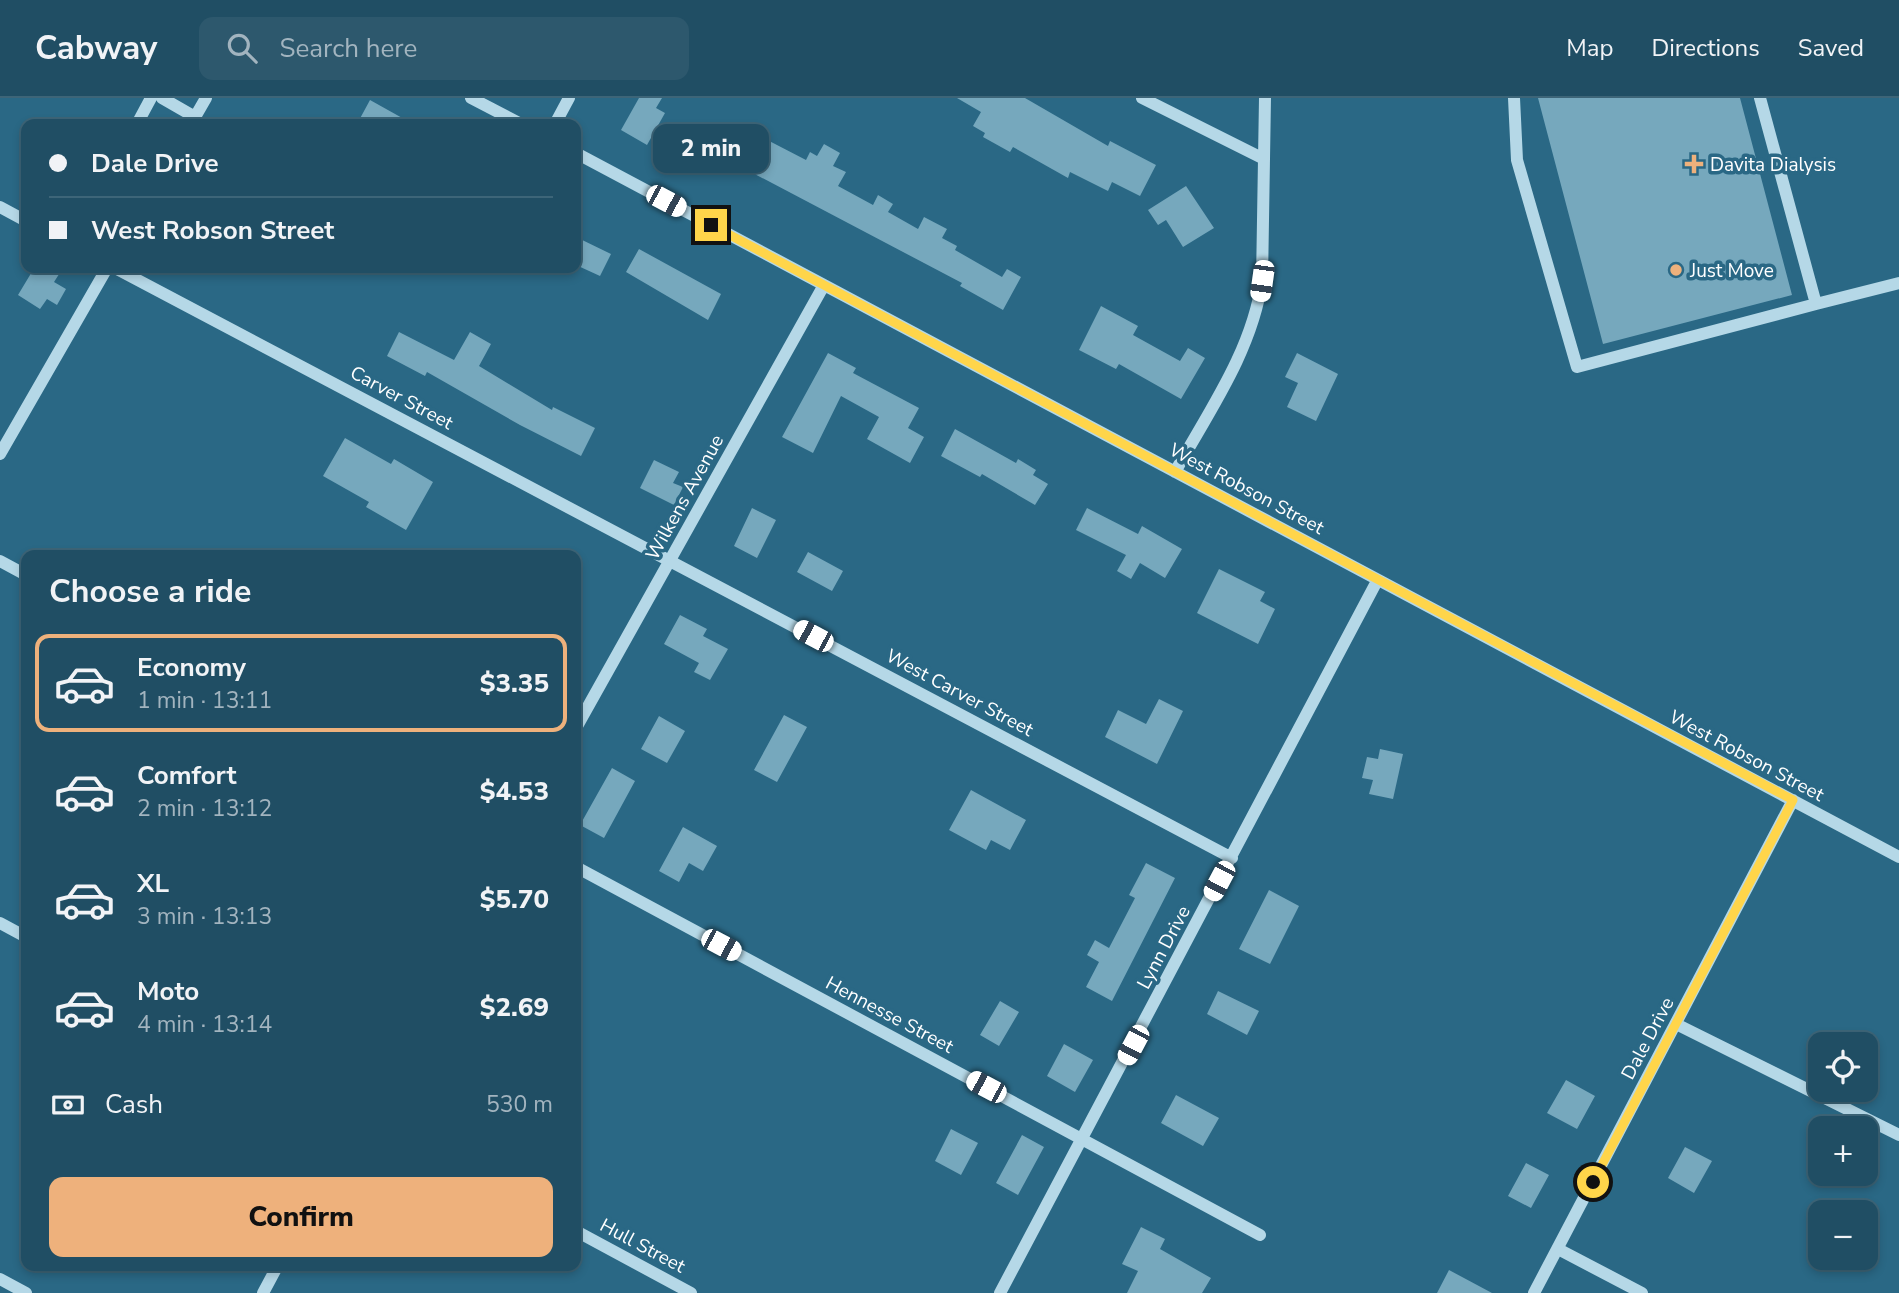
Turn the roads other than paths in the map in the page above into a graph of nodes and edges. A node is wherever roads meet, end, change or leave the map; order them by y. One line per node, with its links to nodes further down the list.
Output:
1 (151, 98): 10 (street)
2 (162, 98): 11 (street)
3 (206, 98): 12 (street)
4 (471, 98): 13 (street)
5 (569, 98): 14 (street)
6 (1142, 98): 16 (street)
7 (1265, 98): 16 (street)
8 (1514, 98): 23 (street)
9 (1760, 98): 23 (street)
10 (140, 119)
11 (192, 119)
12 (194, 119)
13 (511, 119)
14 (558, 119)
15 (581, 156): 22 (street, West Robson Street)
16 (1262, 158): 25 (street)
17 (0, 207): 18 (street)
18 (21, 218)
19 (104, 273): 24 (street)
20 (125, 273): 26 (street, Carver Street)
21 (1899, 283): 23 (street)
22 (824, 285): 25 (street, West Robson Street); 26 (street, Wilkens Avenue)
23 (1816, 304)
24 (0, 454)
25 (1175, 472): 29 (street, West Robson Street)
26 (671, 560): 30 (street, Wilkens Avenue); 32 (street, West Carver Street)
27 (0, 561): 28 (street)
28 (21, 572)
29 (1377, 581): 31 (street, West Robson Street); 32 (street, Lynn Drive)
30 (581, 719)
31 (1793, 800): 33 (street, West Robson Street); 37 (street, Dale Drive)
32 (1232, 858): 39 (street, Lynn Drive)
33 (1899, 858)
34 (581, 870): 39 (street, Hennesse Street)
35 (0, 923): 36 (street)
36 (21, 934)
37 (1676, 1024): 38 (street); 42 (street, Dale Drive)
38 (1899, 1135)
39 (1083, 1139): 41 (street, Hennesse Street); 48 (street, Lynn Drive)
40 (581, 1234): 47 (street, Hull Street)
41 (1260, 1235)
42 (1558, 1249): 49 (street, Dale Drive); 50 (street)
43 (275, 1271): 46 (street)
44 (0, 1279): 45 (street)
45 (26, 1293)
46 (263, 1293)
47 (691, 1293)
48 (1000, 1293)
49 (1534, 1293)
50 (1642, 1293)

